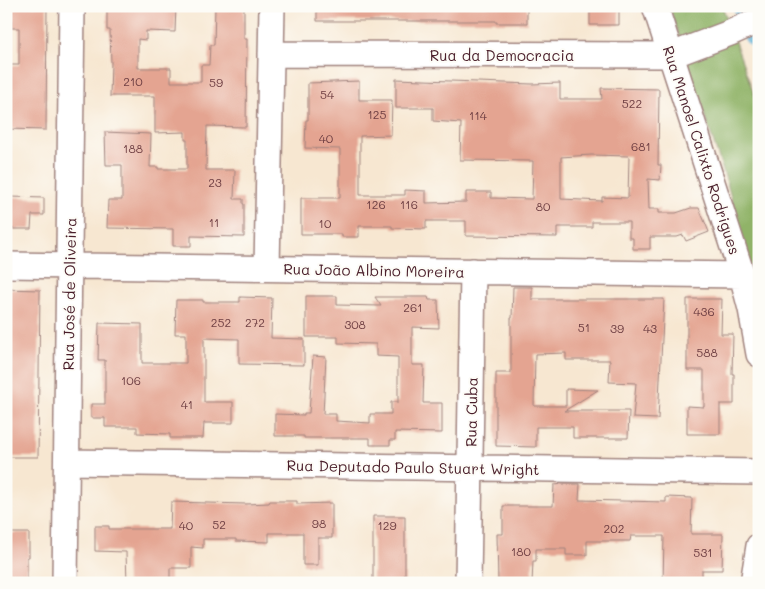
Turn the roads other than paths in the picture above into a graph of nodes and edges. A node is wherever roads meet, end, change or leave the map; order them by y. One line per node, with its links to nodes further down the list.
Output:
1 (72, 6): 8 (street, Rua José de Oliveira)
2 (272, 6): 5 (street)
3 (655, 6): 6 (street, Rua Manoel Calixto Rodrigues)
4 (759, 20): 6 (street, Rua da Democracia)
5 (271, 54): 6 (street, Rua da Democracia); 9 (street)
6 (672, 55): 11 (street, Rua Manoel Calixto Rodrigues)
7 (6, 265): 8 (street, Rua João Albino Moreira)
8 (69, 266): 9 (street, Rua João Albino Moreira); 13 (street, Rua José de Oliveira)
9 (267, 268): 10 (street, Rua João Albino Moreira)
10 (473, 271): 11 (street, Rua João Albino Moreira); 14 (street, Rua Cuba)
11 (742, 275): 12 (street, Rua Manoel Calixto Rodrigues)
12 (759, 354)
13 (67, 462): 14 (street, Rua Deputado Paulo Stuart Wright); 17 (street, Rua José de Oliveira)
14 (470, 468): 15 (street, Rua Deputado Paulo Stuart Wright); 18 (street, Rua Cuba)
15 (759, 472)
16 (759, 546): 19 (street)
17 (65, 583)
18 (468, 583)
19 (753, 583)

